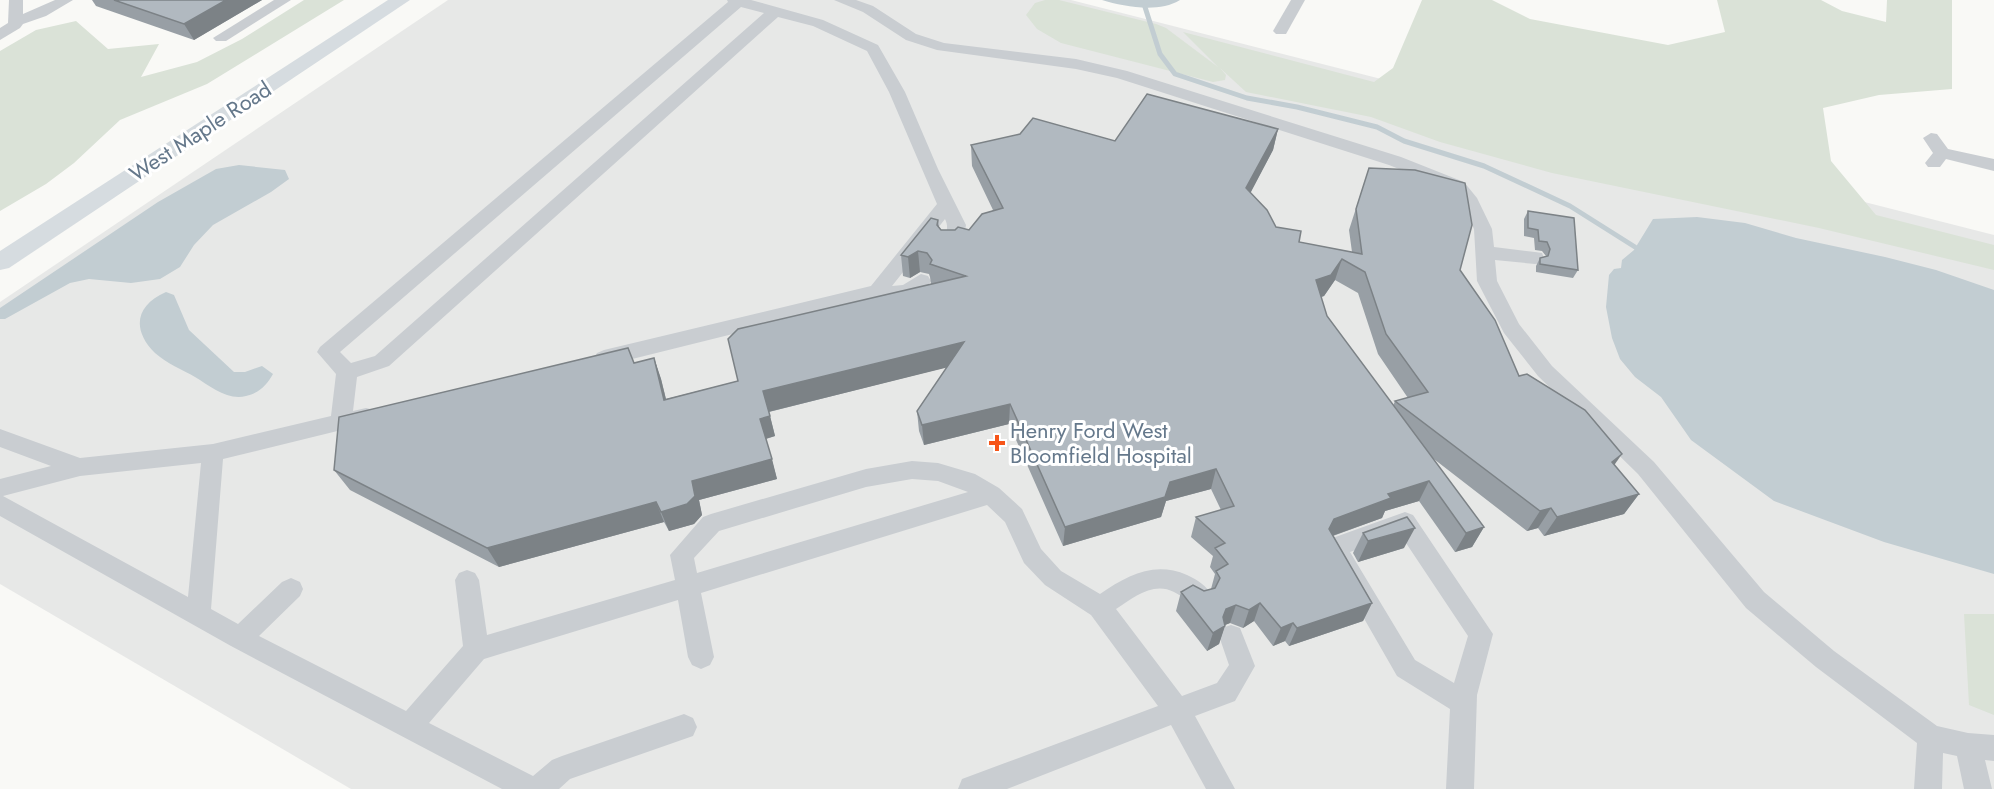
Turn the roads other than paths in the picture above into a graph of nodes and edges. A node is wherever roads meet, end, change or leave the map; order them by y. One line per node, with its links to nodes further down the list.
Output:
1 (16, 0): 9 (street)
2 (66, 0): 9 (street)
3 (284, 0): 12 (street)
4 (401, 0): 19 (main road, West Maple Road)
5 (841, 0): 18 (street)
6 (1298, 0): 10 (street)
7 (736, 1): 8 (street); 23 (street)
8 (774, 11): 15 (street); 23 (street)
9 (16, 21): 11 (street)
10 (1281, 31)
11 (0, 34)
12 (221, 38)
13 (1931, 138): 14 (street)
14 (1994, 165)
15 (946, 205): 16 (street); 21 (street)
16 (949, 245)
17 (1530, 247): 18 (street)
18 (1485, 252): 46 (street)
19 (0, 262)
20 (921, 281): 21 (street)
21 (877, 291): 22 (street)
22 (588, 362)
23 (347, 372): 25 (street)
24 (386, 411): 25 (street)
25 (341, 422): 27 (street)
26 (0, 438): 28 (street)
27 (213, 453): 28 (street); 37 (street)
28 (80, 467): 29 (street)
29 (0, 488)
30 (991, 495): 33 (street); 33 (street); 36 (street)
31 (0, 505): 37 (street)
32 (467, 580): 40 (street)
33 (687, 588): 40 (street); 41 (street)
34 (291, 589): 39 (street)
35 (1200, 596): 36 (street)
36 (1100, 607): 43 (street)
37 (198, 615): 39 (street)
38 (1231, 636): 43 (street)
39 (240, 638): 44 (street)
40 (476, 650): 44 (street)
41 (701, 657)
42 (1464, 703): 42 (street); 52 (street)
43 (1178, 712): 50 (street); 51 (street)
44 (409, 726): 48 (street)
45 (684, 727): 49 (street)
46 (1931, 737): 47 (street); 53 (street)
47 (1981, 747): 54 (street)
48 (530, 789)
49 (539, 789)
50 (972, 789)
51 (1221, 789)
52 (1460, 789)
53 (1928, 789)
54 (1978, 789)

